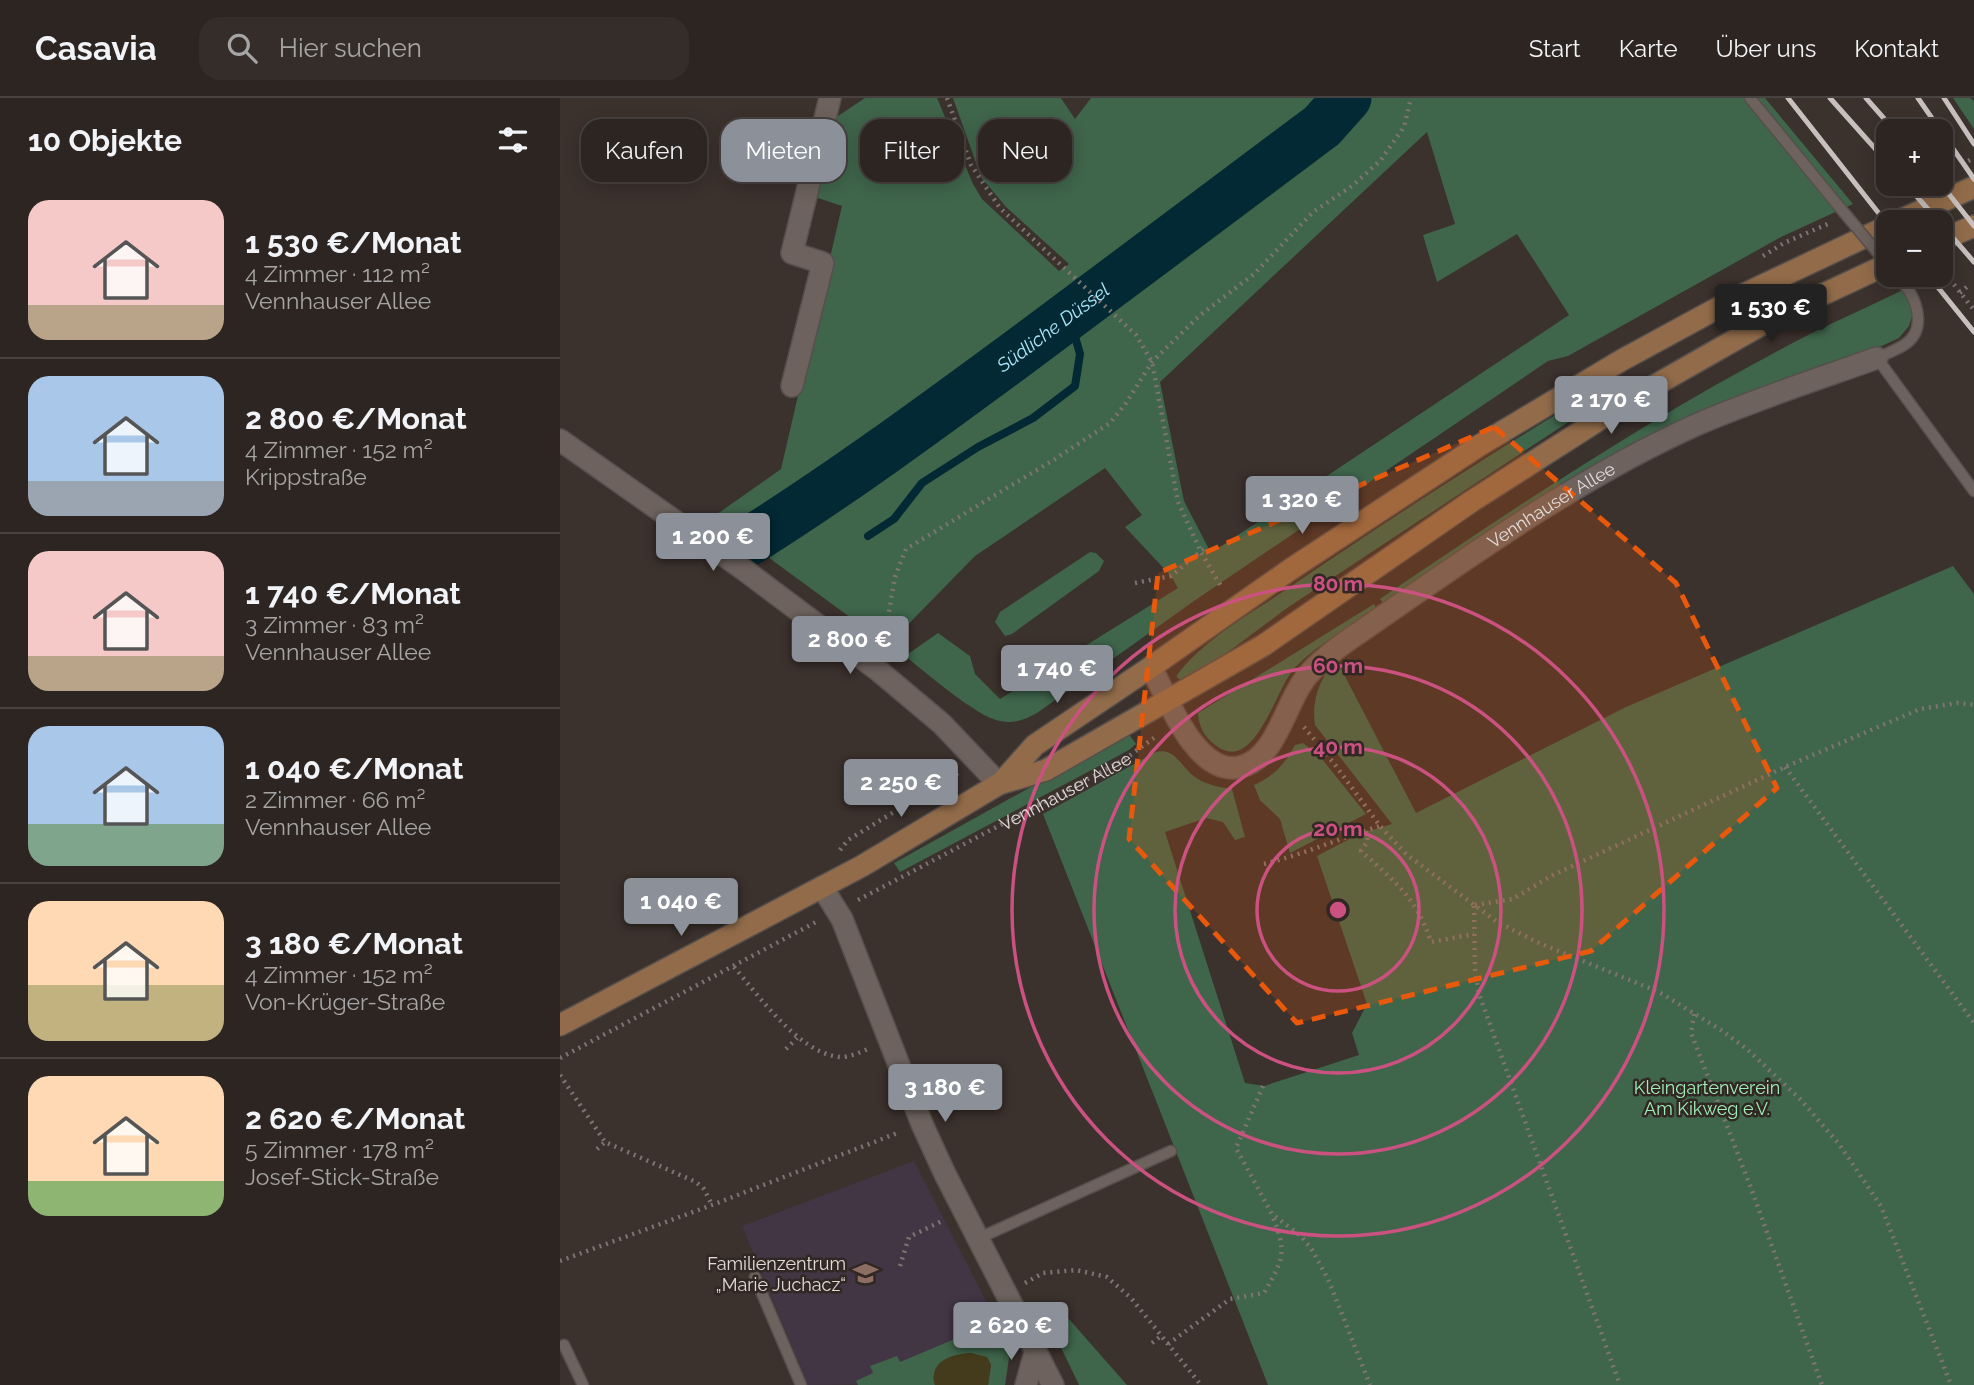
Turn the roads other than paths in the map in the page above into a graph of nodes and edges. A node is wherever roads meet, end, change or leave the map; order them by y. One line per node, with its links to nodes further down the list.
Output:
1 (831, 98): 12 (street)
2 (1750, 98): 8 (lane, bridge)
3 (1974, 187): 4 (main road)
4 (1923, 210)
5 (1974, 226): 7 (main road)
6 (1876, 232): 15 (main road, Vennhauser Allee)
7 (1953, 235)
8 (1876, 251)
9 (1876, 271): 16 (main road, Vennhauser Allee)
10 (1906, 287): 11 (lane, bridge)
11 (1877, 358): 14 (lane); 16 (street, Vennhauser Allee)
12 (792, 386)
13 (560, 440): 17 (street)
14 (1974, 491)
15 (1152, 667): 16 (street, Vennhauser Allee); 17 (main road, Vennhauser Allee)
16 (1168, 699): 17 (main road, Vennhauser Allee)
17 (999, 784): 18 (main road, Vennhauser Allee)
18 (822, 887): 19 (main road, Vennhauser Allee); 21 (street)
19 (560, 1025)
20 (1171, 1152): 21 (lane)
21 (977, 1239): 24 (street)
22 (755, 1277): 26 (lane)
23 (564, 1345): 25 (lane)
24 (1035, 1349): 27 (street); 28 (street)
25 (583, 1385)
26 (801, 1385)
27 (1026, 1385)
28 (1053, 1385)

